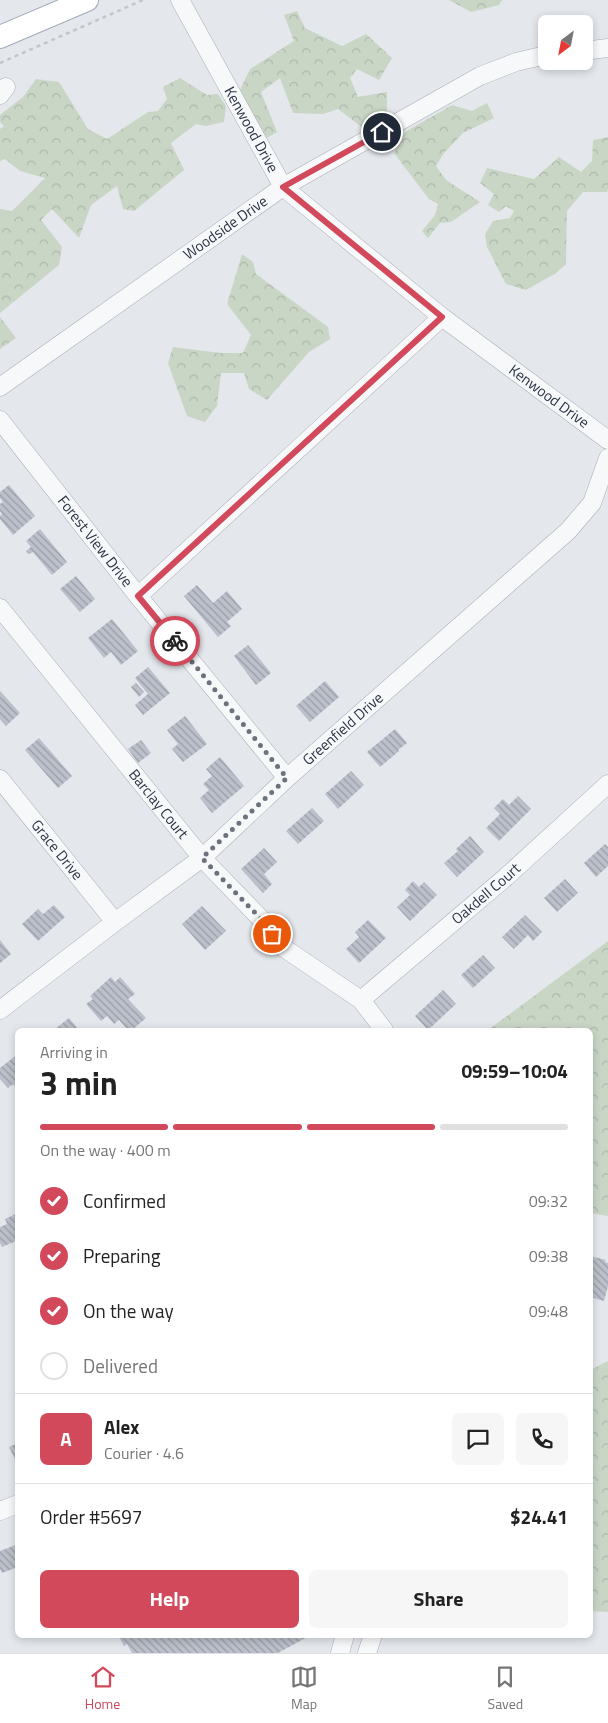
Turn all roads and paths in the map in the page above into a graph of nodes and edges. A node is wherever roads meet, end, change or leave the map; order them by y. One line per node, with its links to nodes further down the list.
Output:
1 (87, 0): 4 (main road)
2 (143, 0): 8 (path)
3 (180, 0): 9 (street, Kenwood Drive)
4 (0, 37)
5 (608, 48): 6 (street)
6 (593, 50)
7 (538, 57): 9 (street, Woodside Drive)
8 (0, 63)
9 (283, 187): 10 (street, Kenwood Drive); 11 (street, Woodside Drive)
10 (442, 317): 13 (street, Kenwood Drive); 15 (street)
11 (0, 387)
12 (0, 420): 15 (street, Forest View Drive)
13 (608, 440)
14 (608, 458): 17 (street, Greenfield Drive)
15 (138, 596): 17 (street, Forest View Drive)
16 (0, 608): 20 (street, Barclay Court)
17 (287, 778): 20 (street, Greenfield Drive)
18 (0, 779): 21 (street, Grace Drive)
19 (608, 784): 22 (street, Oakdell Court)
20 (202, 858): 21 (street, Greenfield Drive); 22 (street, Barclay Court)
21 (114, 922): 23 (street, Greenfield Drive)
22 (360, 1000): 24 (street, Barclay Court)
23 (0, 1010)
24 (381, 1028)
25 (15, 1505): 26 (street)
26 (0, 1510)
27 (344, 1638): 29 (street)
28 (372, 1638): 30 (street)
29 (340, 1653)
30 (367, 1653)

